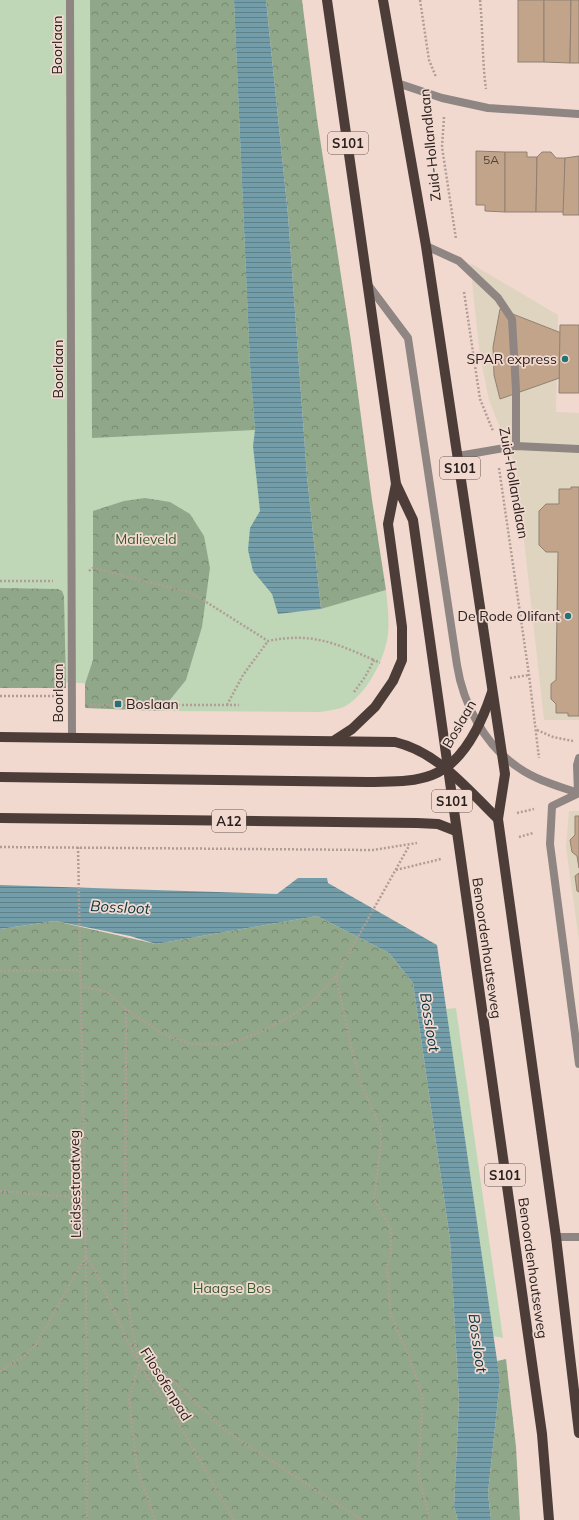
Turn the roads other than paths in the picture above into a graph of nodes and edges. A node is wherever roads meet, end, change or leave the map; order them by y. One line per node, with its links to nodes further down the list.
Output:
1 (70, 0): 15 (street, Boorlaan)
2 (327, 0): 7 (main road, S101)
3 (383, 0): 4 (main road, Zuid-Hollandlaan / S101)
4 (397, 83): 5 (street); 6 (main road, Zuid-Hollandlaan / S101)
5 (579, 114)
6 (426, 246): 8 (street); 10 (main road, Zuid-Hollandlaan / S101)
7 (369, 286): 11 (main road, S101); 13 (street)
8 (516, 446): 9 (street); 10 (street)
9 (579, 448)
10 (458, 456): 12 (main road, Zuid-Hollandlaan / S101)
11 (396, 484): 16 (main road); 19 (main road, S101)
12 (492, 690): 13 (main road, Boslaan); 17 (main road, Zuid-Hollandlaan / S101)
13 (478, 724): 17 (street); 19 (main road, Boslaan)
14 (0, 737): 15 (main road, Boslaan)
15 (72, 738): 16 (main road, Boslaan)
16 (333, 741): 19 (main road, Boslaan)
17 (502, 754): 21 (street); 23 (main road, Zuid-Hollandlaan / S101)
18 (579, 758): 21 (street)
19 (447, 768): 20 (main road, Boslaan); 23 (main road, Boslaan); 24 (main road, S101)
20 (0, 777)
21 (579, 793): 25 (street)
22 (0, 818): 24 (main road, A12)
23 (498, 819): 26 (main road, Benoordenhoutseweg / S101)
24 (456, 831): 29 (main road, Benoordenhoutseweg / S101)
25 (579, 1064)
26 (556, 1237): 27 (street, Benoordenhoutseweg); 28 (main road, Benoordenhoutseweg / S101)
27 (579, 1237)
28 (579, 1433)
29 (549, 1520)

